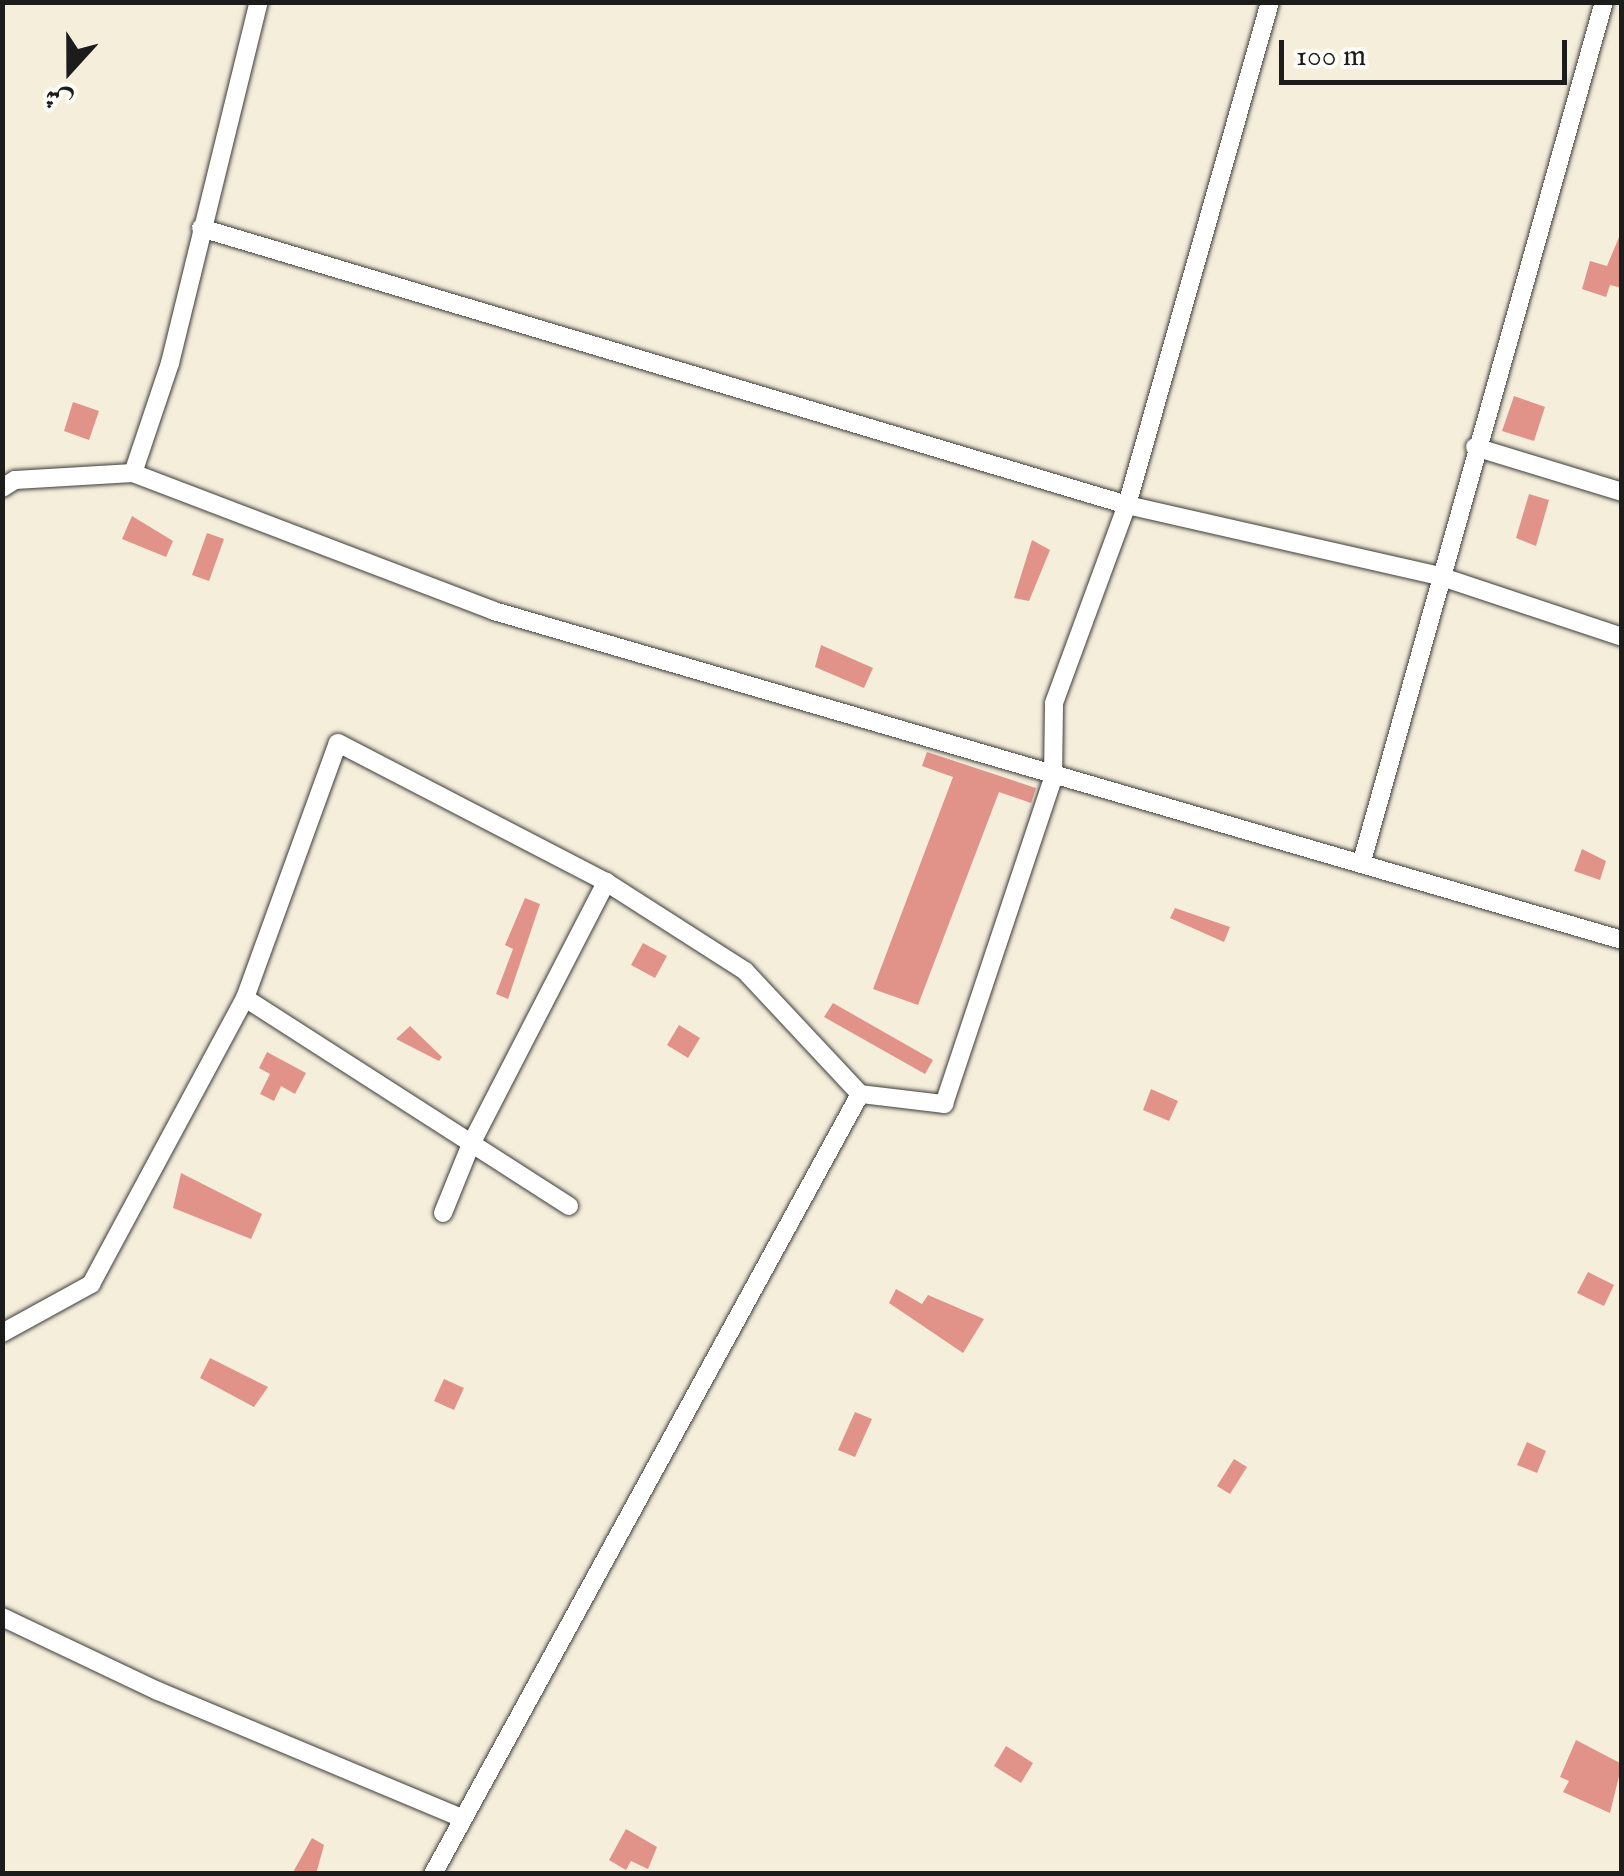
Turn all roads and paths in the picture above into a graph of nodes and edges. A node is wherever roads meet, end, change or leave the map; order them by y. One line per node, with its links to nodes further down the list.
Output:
1 (259, 2): 4 (street)
2 (1270, 2): 9 (street)
3 (1604, 2): 5 (street)
4 (201, 228): 6 (street); 9 (street)
5 (1475, 447): 8 (street); 10 (street)
6 (132, 473): 7 (street); 12 (street)
7 (2, 488)
8 (1622, 492)
9 (1127, 505): 10 (street); 12 (street)
10 (1438, 576): 11 (street); 13 (street)
11 (1622, 637)
12 (1053, 778): 13 (street); 17 (street)
13 (1362, 860): 15 (street)
14 (606, 882): 16 (street); 17 (street); 18 (street)
15 (1622, 940)
16 (245, 998): 18 (street); 21 (street)
17 (860, 1094): 23 (street)
18 (472, 1144): 19 (street); 20 (street)
19 (569, 1206)
20 (443, 1212)
21 (2, 1333)
22 (2, 1617): 23 (street)
23 (459, 1816): 24 (street)
24 (433, 1874)

